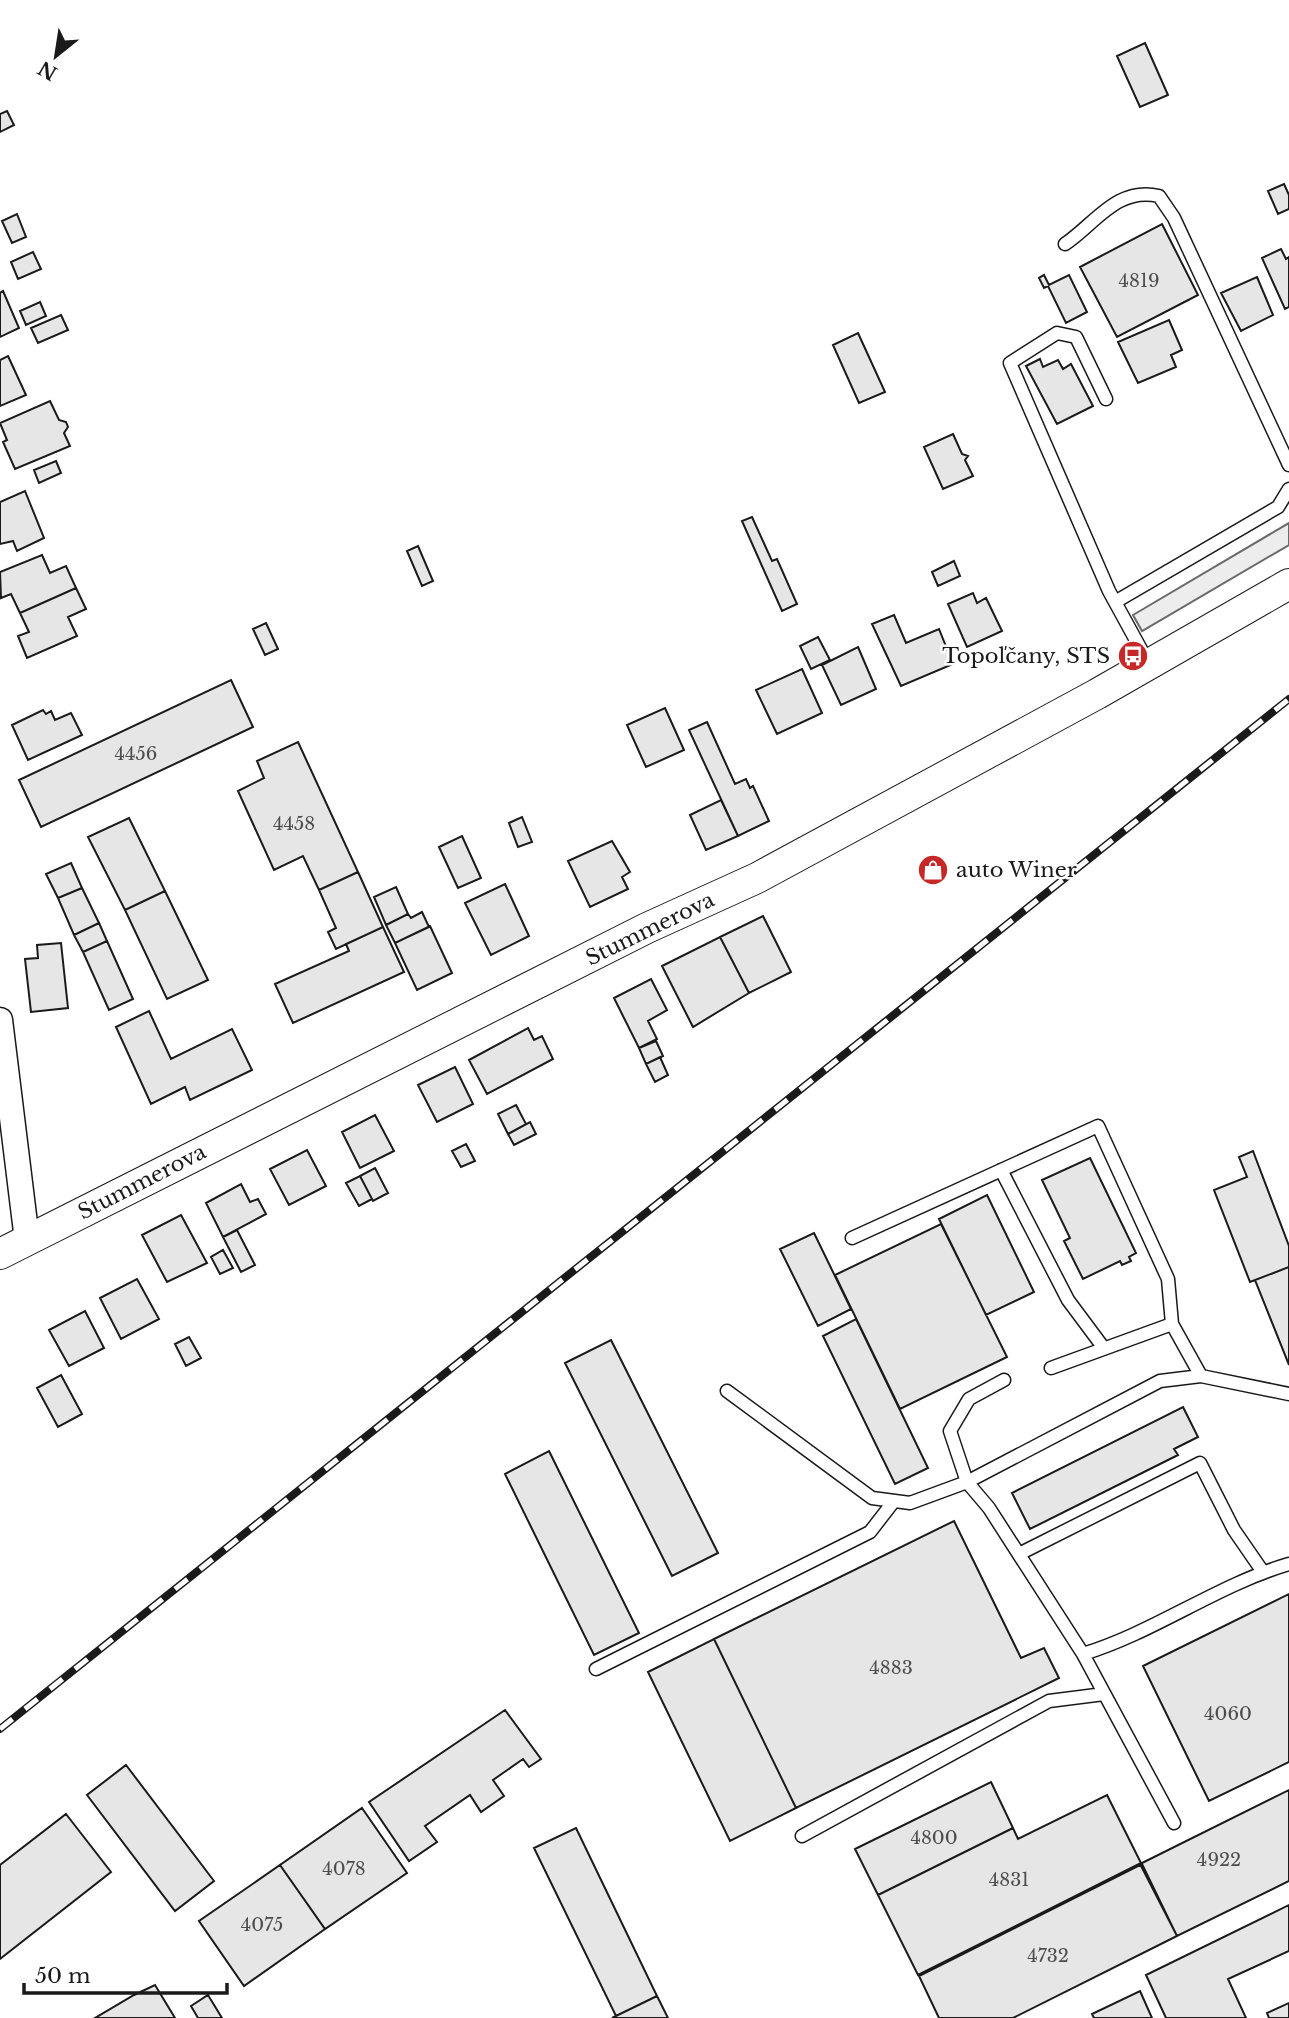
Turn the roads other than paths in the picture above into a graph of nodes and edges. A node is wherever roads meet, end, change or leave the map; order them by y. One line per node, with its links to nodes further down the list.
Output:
1 (1065, 244): 3 (lane)
2 (1106, 399): 6 (lane)
3 (1289, 465)
4 (1289, 489): 6 (lane)
5 (1289, 584): 7 (street, Stummerova)
6 (1115, 602): 7 (lane)
7 (1150, 664): 11 (street, Stummerova)
8 (0, 1020): 11 (street)
9 (1001, 1170): 10 (lane); 13 (lane); 14 (lane)
10 (852, 1238)
11 (27, 1240): 12 (street, Stummerova)
12 (0, 1254)
13 (1172, 1324): 14 (lane); 16 (lane)
14 (1103, 1347): 15 (lane)
15 (1051, 1368)
16 (1201, 1376): 19 (lane); 20 (lane)
17 (1004, 1380): 20 (lane)
18 (727, 1391): 21 (lane)
19 (1289, 1394)
20 (967, 1482): 21 (lane); 22 (lane)
21 (894, 1501): 26 (lane)
22 (1019, 1554): 24 (lane); 25 (lane)
23 (1289, 1564): 24 (lane)
24 (1263, 1572): 25 (lane)
25 (1083, 1654): 27 (lane)
26 (596, 1669)
27 (1104, 1694): 28 (lane); 29 (lane)
28 (1174, 1823)
29 (802, 1836)

